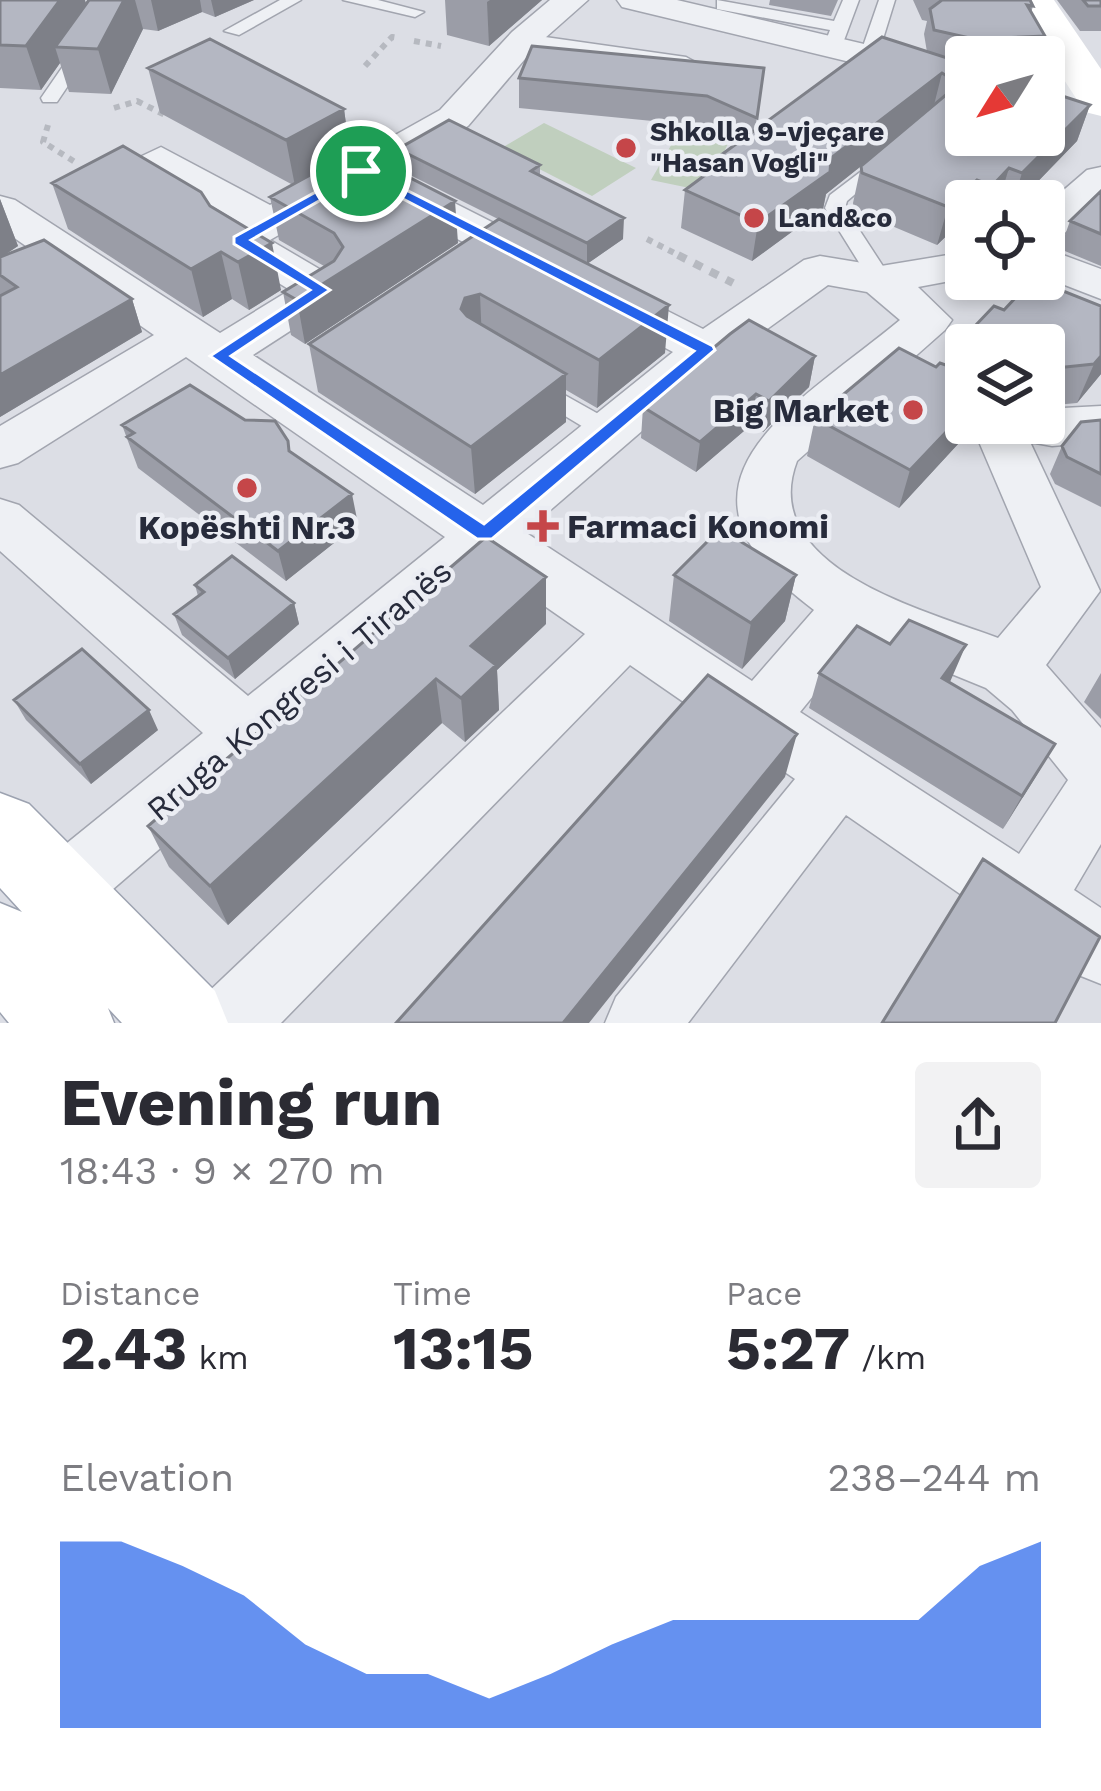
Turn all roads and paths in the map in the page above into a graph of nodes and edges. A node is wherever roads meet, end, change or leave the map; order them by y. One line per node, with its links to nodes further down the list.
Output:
1 (292, 0): 11 (lane)
2 (351, 0): 9 (lane)
3 (571, 0): 14 (street)
4 (634, 0): 13 (street)
5 (725, 0): 13 (lane)
6 (851, 0): 13 (lane)
7 (887, 0): 15 (lane)
8 (1033, 0): 19 (main road)
9 (420, 6): 12 (lane)
10 (101, 24): 20 (lane)
11 (232, 31)
12 (392, 37): 16 (path)
13 (836, 37): 15 (street)
14 (524, 39): 17 (lane); 25 (street)
15 (868, 55): 18 (street)
16 (365, 66)
17 (714, 66)
18 (945, 74)
19 (1084, 94)
20 (50, 98)
21 (296, 102): 25 (lane)
22 (114, 108): 23 (path)
23 (184, 125)
24 (897, 148): 33 (lane)
25 (372, 165): 28 (street); 37 (street)
26 (1101, 178): 27 (street)
27 (1065, 210)
28 (270, 223): 29 (street); 36 (street)
29 (27, 238): 36 (street)
30 (647, 238): 35 (path)
31 (945, 269): 33 (street, Rruga Kongresi i Tiranës)
32 (1065, 270): 34 (street)
33 (881, 280): 35 (street, Rruga Kongresi i Tiranës); 47 (street)
34 (1101, 285)
35 (772, 303): 37 (street, Rruga Kongresi i Tiranës)
36 (203, 345): 43 (street); 45 (street)
37 (706, 350): 41 (street, Rruga Kongresi i Tiranës)
38 (517, 376): 41 (lane)
39 (1101, 424): 40 (street)
40 (1065, 427)
41 (609, 431): 45 (street, Rruga Kongresi i Tiranës)
42 (1007, 444): 46 (street)
43 (0, 450)
44 (0, 519): 51 (street)
45 (484, 534): 48 (street); 51 (street, Rruga Kongresi i Tiranës)
46 (1086, 599): 49 (street)
47 (854, 605): 49 (street); 50 (street)
48 (627, 630): 50 (street); 61 (street)
49 (1007, 670): 52 (street)
50 (758, 718): 53 (street)
51 (248, 734): 57 (street, Rruga Kongresi i Tiranës)
52 (1101, 769)
53 (840, 773): 56 (street); 62 (street)
54 (1101, 785): 56 (street)
55 (0, 830): 57 (main road)
56 (1029, 900): 58 (street)
57 (30, 919): 59 (main road); 60 (main road)
58 (1101, 950)
59 (69, 1023)
60 (183, 1023)
61 (229, 1023)
62 (642, 1023)

